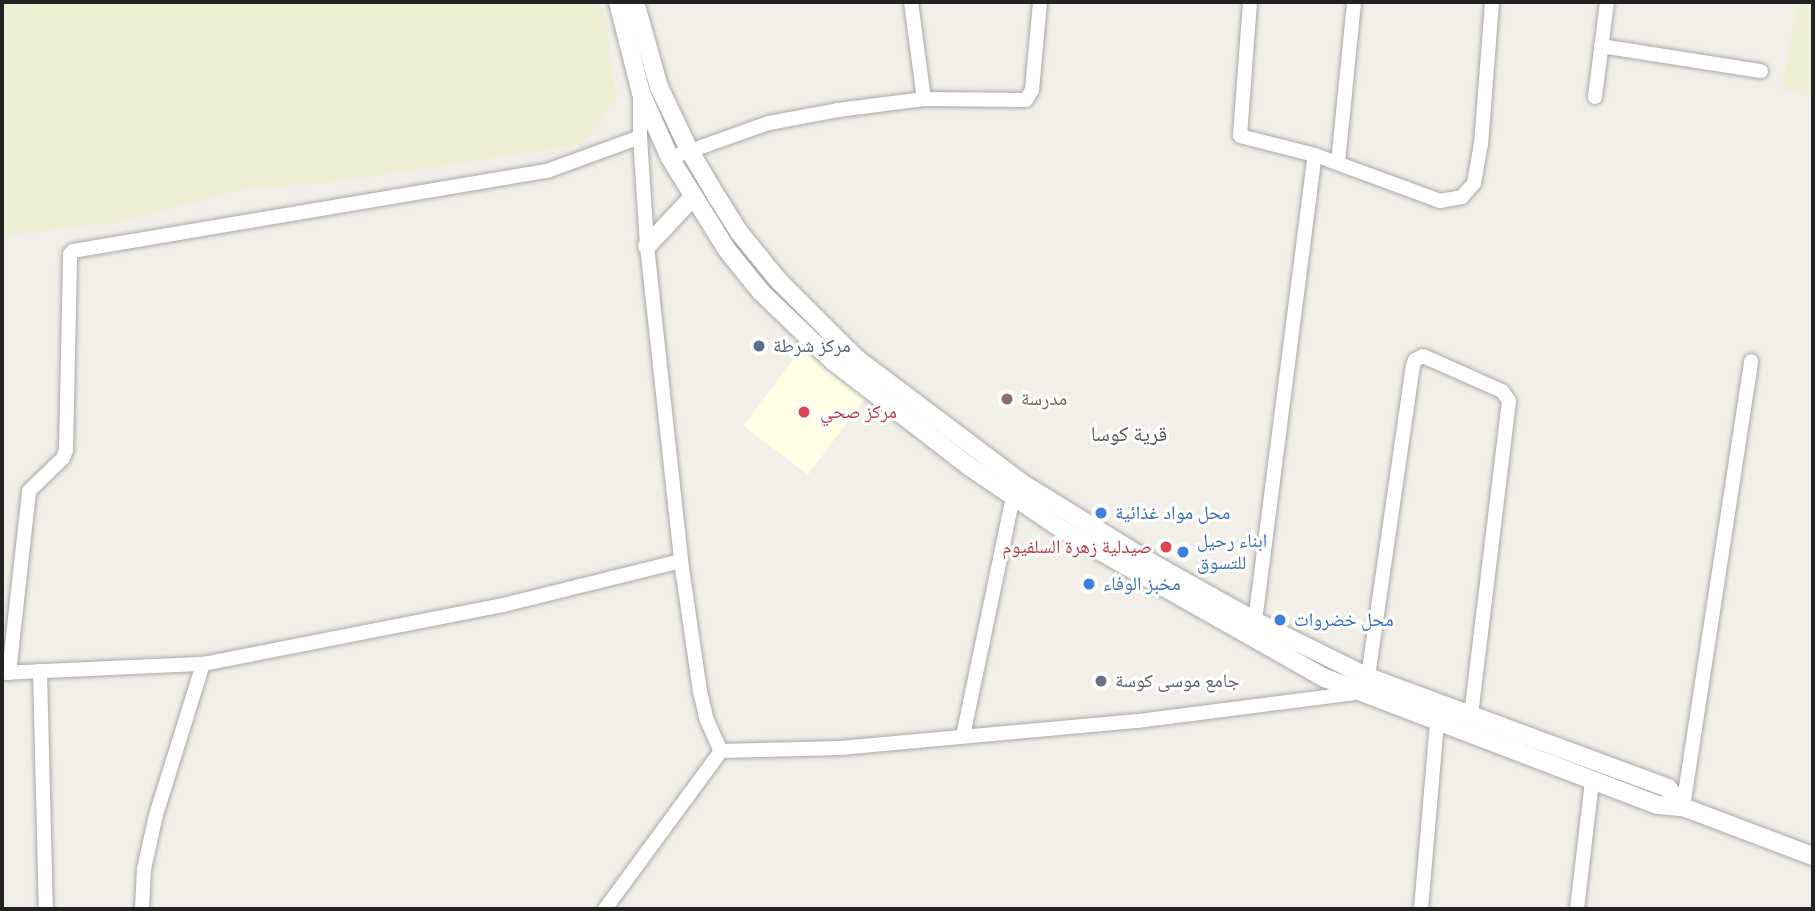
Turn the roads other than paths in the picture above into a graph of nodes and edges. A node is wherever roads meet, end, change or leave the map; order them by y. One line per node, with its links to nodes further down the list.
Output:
1 (618, 2): 11 (street)
2 (635, 2): 15 (street)
3 (911, 2): 13 (street)
4 (1040, 2): 13 (street)
5 (1250, 2): 16 (street)
6 (1354, 2): 18 (street)
7 (1492, 2): 18 (street)
8 (1607, 2): 9 (street)
9 (1601, 46): 10 (street); 12 (street)
10 (1761, 71)
11 (640, 93): 14 (street); 17 (street)
12 (1595, 97)
13 (924, 99): 15 (street)
14 (640, 137): 20 (street); 33 (street)
15 (689, 150): 17 (street); 21 (street)
16 (1315, 155): 18 (street); 29 (street)
17 (670, 158): 19 (street)
18 (1338, 163)
19 (692, 198): 20 (street); 22 (street)
20 (647, 246): 28 (street)
21 (803, 306): 22 (street); 24 (street)
22 (790, 321): 25 (street)
23 (1751, 361): 40 (street)
24 (940, 422): 25 (street); 26 (street)
25 (928, 436): 26 (street)
26 (975, 459): 27 (street); 29 (street)
27 (1013, 497): 31 (street); 37 (street)
28 (681, 561): 30 (street); 38 (street)
29 (1255, 621): 31 (street)
30 (203, 664): 32 (street); 43 (street)
31 (1328, 670): 34 (street)
32 (40, 671): 33 (street); 42 (street)
33 (5, 673)
34 (1364, 685): 35 (street); 35 (street); 36 (street); 37 (street)
35 (1471, 715): 40 (street)
36 (1437, 722): 39 (street); 45 (street)
37 (963, 736): 38 (street)
38 (721, 751): 44 (street)
39 (1592, 780): 40 (street); 46 (street)
40 (1683, 807): 41 (street)
41 (1813, 856)
42 (46, 909)
43 (142, 909)
44 (605, 909)
45 (1421, 909)
46 (1577, 909)

